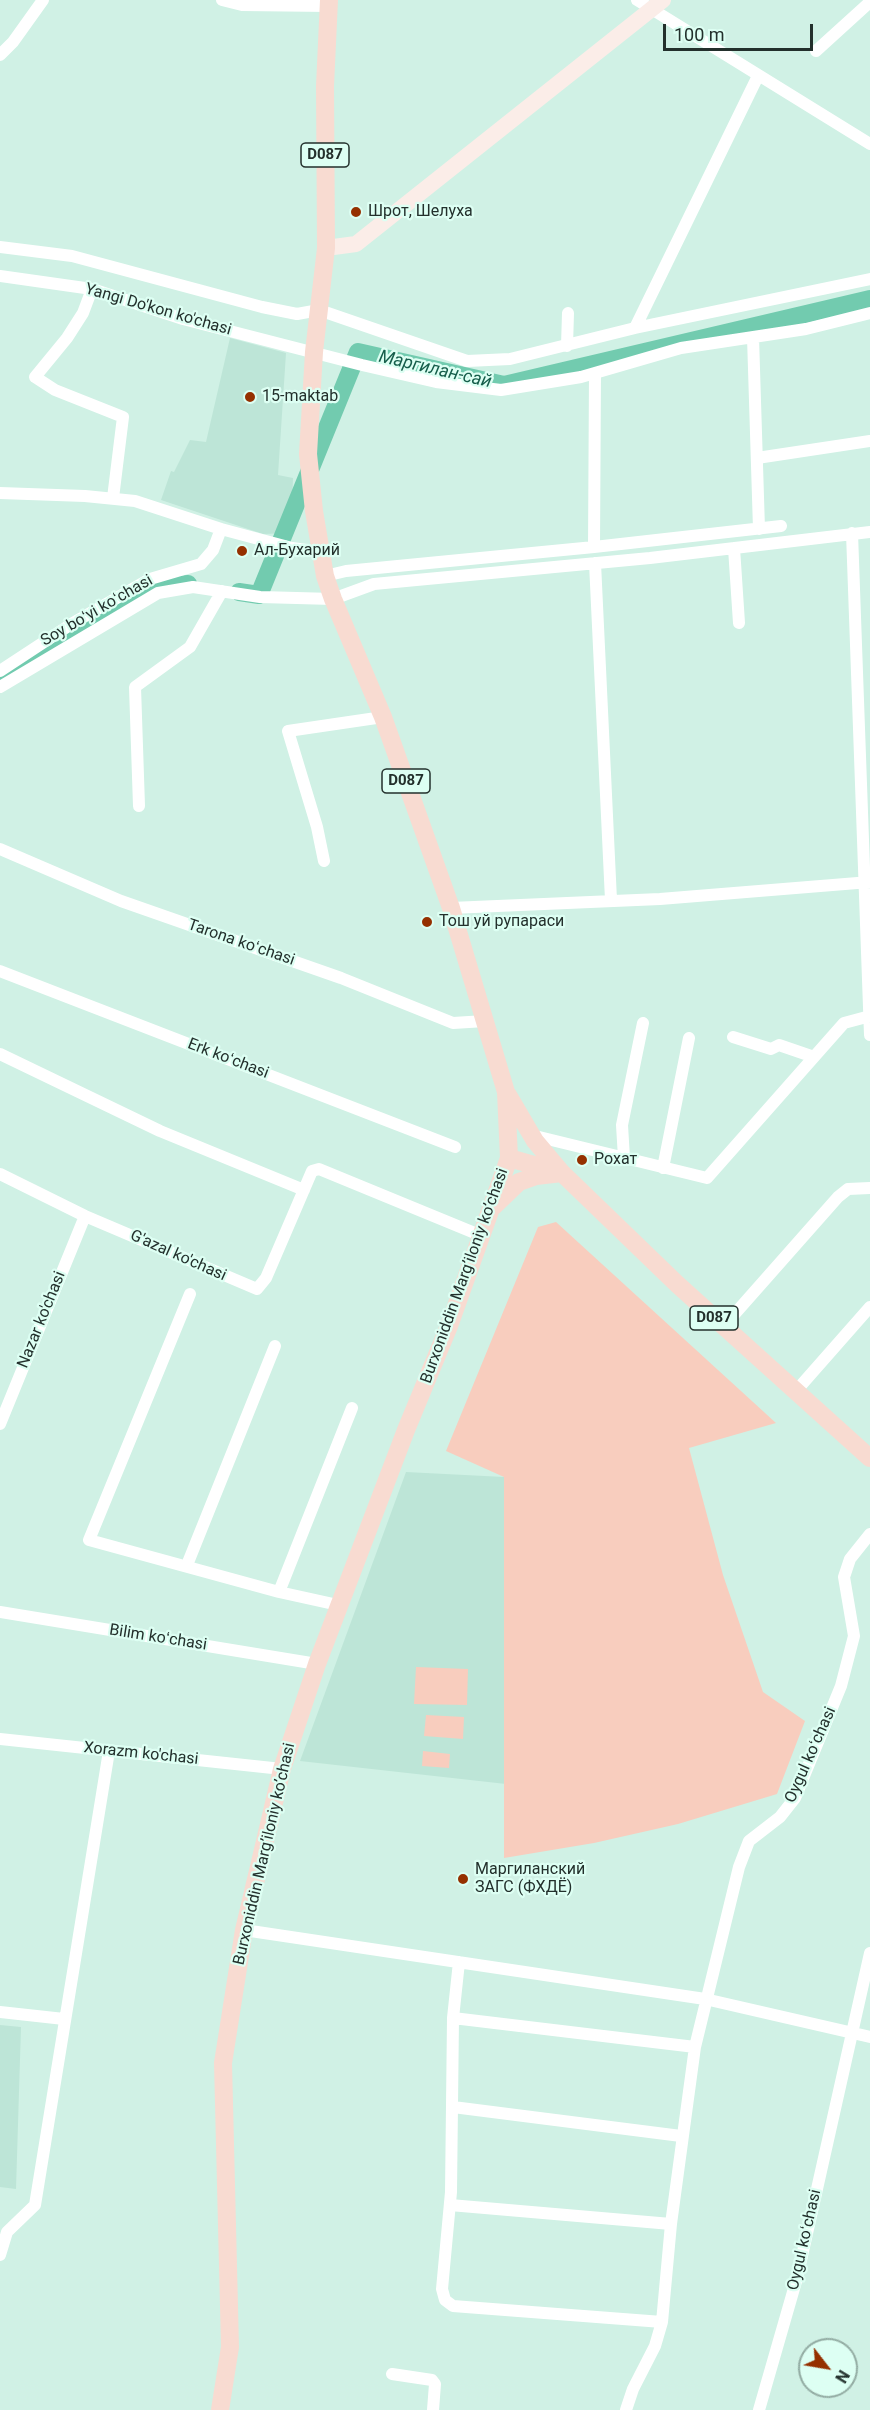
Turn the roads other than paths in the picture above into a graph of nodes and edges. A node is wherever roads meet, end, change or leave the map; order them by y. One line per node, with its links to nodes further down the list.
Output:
1 (43, 0): 8 (street)
2 (222, 0): 5 (street)
3 (637, 0): 6 (street)
4 (870, 2): 7 (street)
5 (329, 3): 12 (main road, Burxoniddin Marg’iloniy ko’chasi / D087)
6 (657, 5): 9 (street); 12 (main road)
7 (816, 51)
8 (0, 55)
9 (758, 76): 10 (street); 19 (street)
10 (870, 144)
11 (0, 247): 16 (street)
12 (326, 248): 16 (main road, Burxoniddin Marg’iloniy ko’chasi / D087)
13 (0, 276): 15 (street, Yangi Do'kon ko'chasi)
14 (870, 279): 19 (street)
15 (92, 289): 22 (street, Yangi Do'kon ko'chasi); 27 (street)
16 (319, 310): 21 (street); 22 (main road, Burxoniddin Marg’iloniy ko’chasi / D087)
17 (568, 313): 21 (street)
18 (870, 313): 20 (street, Yangi Do'kon ko'chasi)
19 (635, 328): 21 (street)
20 (753, 337): 23 (street, Yangi Do'kon ko'chasi); 25 (street)
21 (567, 346)
22 (314, 352): 23 (street, Yangi Do'kon ko'chasi); 35 (main road, Burxoniddin Marg’iloniy ko’chasi / D087)
23 (595, 373): 33 (street)
24 (870, 441): 25 (street)
25 (757, 458): 30 (street)
26 (0, 493): 27 (street)
27 (113, 498): 29 (street)
28 (781, 526): 30 (street)
29 (221, 529): 35 (street); 41 (street, Soy boʻyi koʻchasi)
30 (759, 529): 33 (street)
31 (870, 532): 32 (street, Soy boʻyi koʻchasi)
32 (852, 533): 34 (street, Soy boʻyi koʻchasi); 47 (street)
33 (594, 547): 37 (street)
34 (734, 548): 36 (street, Soy boʻyi koʻchasi); 40 (street)
35 (321, 552): 37 (main road, Burxoniddin Marg’iloniy ko’chasi / D087)
36 (595, 563): 39 (street, Soy boʻyi koʻchasi); 48 (street)
37 (325, 576): 39 (main road, Burxoniddin Marg’iloniy ko’chasi / D087)
38 (222, 591): 39 (street, Soy boʻyi koʻchasi); 42 (street, Soy boʻyi koʻchasi); 44 (street)
39 (333, 598): 43 (main road, Burxoniddin Marg’iloniy ko’chasi / D087)
40 (739, 622)
41 (0, 671)
42 (0, 687)
43 (383, 717): 46 (street); 49 (main road, Burxoniddin Marg’iloniy ko’chasi / D087)
44 (139, 806)
45 (0, 849): 52 (street, Tarona koʻchasi)
46 (324, 861)
47 (868, 882): 48 (street); 51 (street)
48 (611, 900): 49 (street)
49 (451, 908): 52 (main road, Burxoniddin Marg’iloniy ko’chasi / D087)
50 (0, 971): 61 (street, Erk koʻchasi)
51 (870, 1016): 54 (street); 58 (street)
52 (484, 1020): 59 (main road, Burxoniddin Marg’iloniy ko’chasi / D087)
53 (644, 1023): 63 (street)
54 (870, 1035)
55 (733, 1037): 58 (street)
56 (689, 1038): 64 (street)
57 (0, 1054): 68 (street)
58 (814, 1057): 64 (street)
59 (506, 1092): 60 (main road, D087); 62 (main road, Burxoniddin Marg’iloniy ko’chasi / D087)
60 (531, 1135): 63 (street); 65 (main road, D087)
61 (455, 1147)
62 (509, 1158): 65 (main road, D087); 69 (main road, Burxoniddin Marg’iloniy ko’chasi / D087)
63 (624, 1158): 64 (street)
64 (663, 1168)
65 (562, 1173): 69 (main road); 74 (main road, D087)
66 (0, 1174): 70 (street, G'azal ko'chasi)
67 (870, 1188): 74 (street)
68 (304, 1190): 70 (street, G'azal ko'chasi); 71 (street, G'azal ko'chasi)
69 (493, 1207): 71 (main road, Burxoniddin Marg’iloniy ko’chasi)
70 (85, 1216): 78 (street, Nazar ko'chasi)
71 (482, 1236): 83 (main road, Burxoniddin Marg’iloniy ko’chasi)
72 (190, 1294): 81 (street)
73 (870, 1307): 76 (street)
74 (724, 1326): 76 (main road, D087)
75 (275, 1346): 81 (street)
76 (796, 1391): 79 (main road, D087)
77 (352, 1408): 82 (street)
78 (0, 1424)
79 (869, 1456)
80 (870, 1534): 92 (street, Oygul koʻchasi)
81 (187, 1565): 82 (street)
82 (279, 1592): 83 (street)
83 (338, 1605): 85 (main road, Burxoniddin Marg’iloniy ko’chasi)
84 (0, 1612): 85 (street, Bilim koʻchasi)
85 (316, 1664): 88 (main road, Burxoniddin Marg’iloniy ko’chasi)
86 (0, 1739): 87 (street, Xorazm ko'chasi)
87 (109, 1750): 88 (street, Xorazm ko'chasi); 95 (street)
88 (282, 1769): 89 (main road, Burxoniddin Marg’iloniy ko’chasi)
89 (244, 1930): 91 (street); 106 (main road, Burxoniddin Marg’iloniy ko’chasi)
90 (870, 1953): 96 (street, Oygul koʻchasi)
91 (459, 1962): 92 (street); 94 (street)
92 (705, 1999): 96 (street); 98 (street, Oygul koʻchasi)
93 (0, 2012): 95 (street)
94 (453, 2018): 98 (street); 99 (street)
95 (64, 2019): 103 (street)
96 (853, 2033): 97 (street); 109 (street, Oygul koʻchasi)
97 (870, 2037)
98 (695, 2047): 100 (street, Oygul koʻchasi)
99 (453, 2107): 100 (street); 101 (street)
100 (681, 2136): 102 (street, Oygul koʻchasi)
101 (450, 2205): 102 (street); 104 (street)
102 (670, 2224): 104 (street, Oygul koʻchasi)
103 (0, 2254)
104 (662, 2322): 108 (street, Oygul koʻchasi)
105 (392, 2374): 107 (street)
106 (220, 2410)
107 (433, 2410)
108 (626, 2410)
109 (759, 2410)

